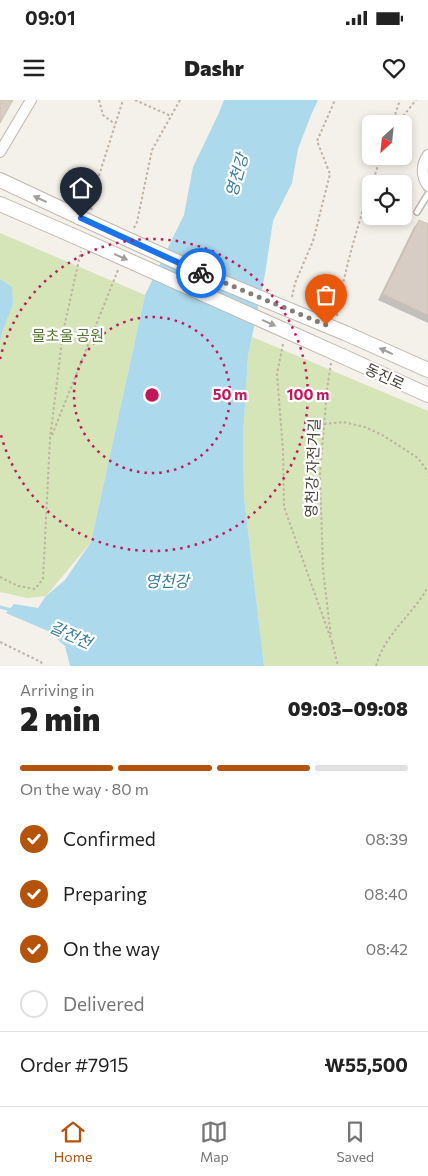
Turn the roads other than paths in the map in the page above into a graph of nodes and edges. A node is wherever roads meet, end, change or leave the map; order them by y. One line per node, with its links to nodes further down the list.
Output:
1 (31, 100): 2 (street)
2 (0, 152)
3 (428, 155): 5 (street)
4 (0, 180): 9 (street, 동진로, one-way to 4, bridge)
5 (428, 186)
6 (428, 194): 8 (lane)
7 (0, 204): 10 (street, 동진로, one-way to 10, bridge)
8 (417, 212)
9 (428, 370)
10 (428, 395)

